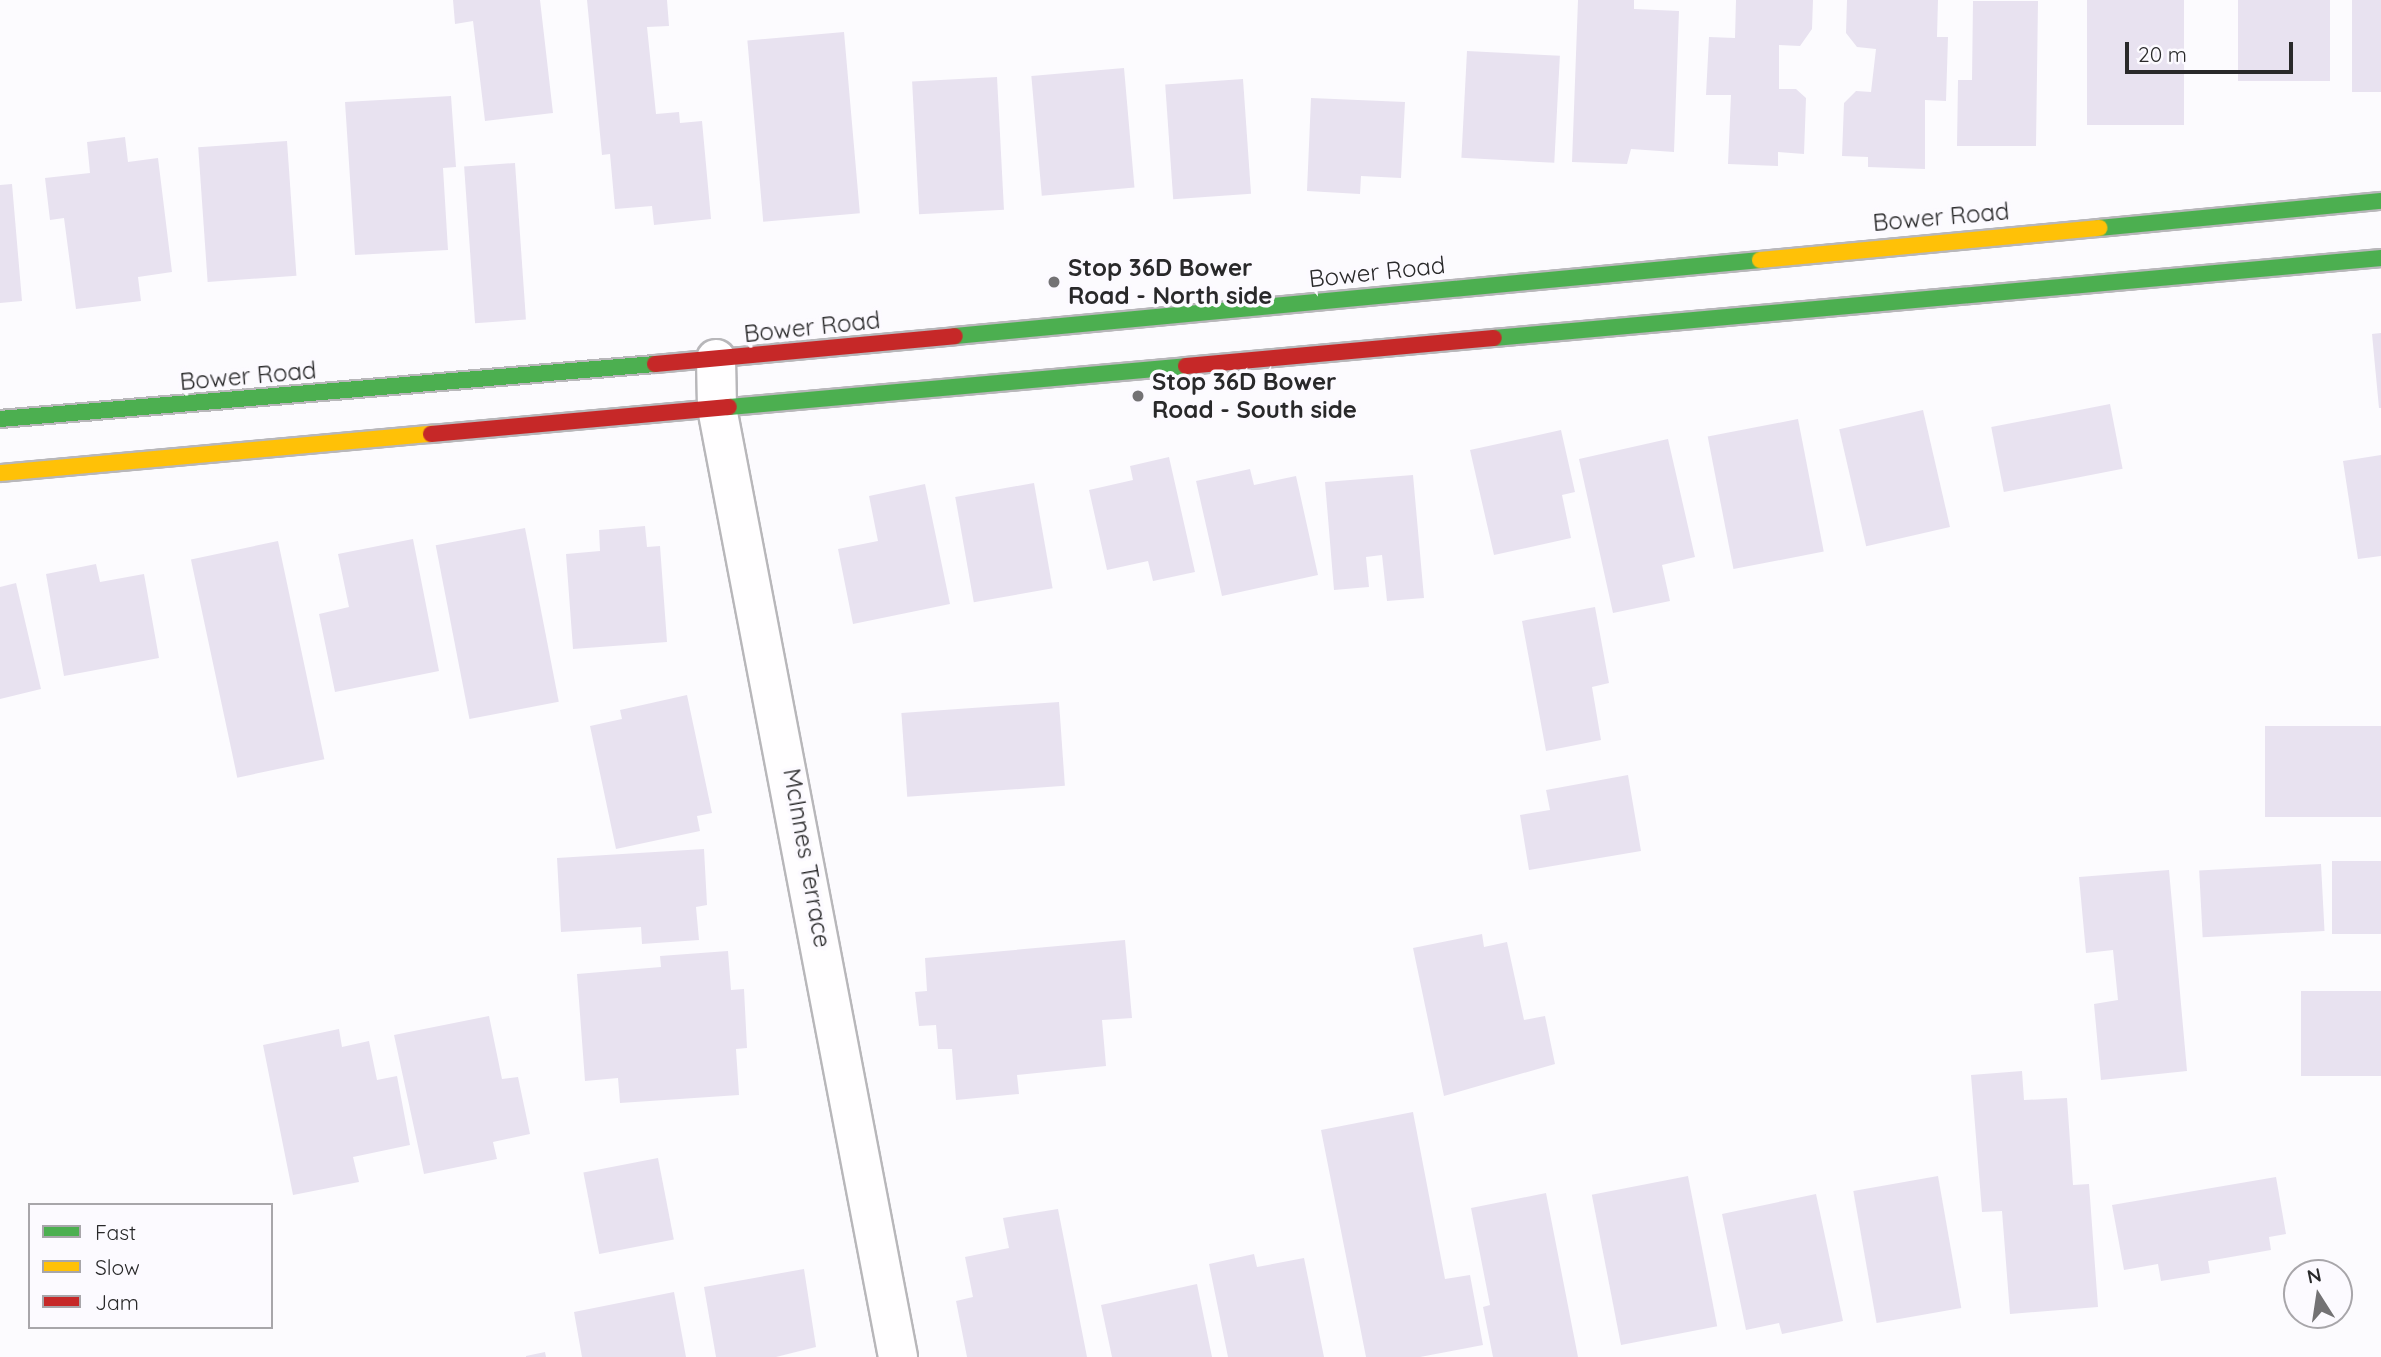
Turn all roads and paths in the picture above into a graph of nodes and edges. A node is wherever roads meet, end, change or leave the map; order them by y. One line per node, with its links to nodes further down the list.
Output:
1 (2381, 201): 3 (main road, Bower Road)
2 (2381, 258): 4 (main road)
3 (716, 359): 4 (street, McInnes Terrace); 5 (main road, Bower Road)
4 (717, 408): 6 (main road); 7 (street, McInnes Terrace)
5 (0, 419)
6 (0, 473)
7 (898, 1357)

